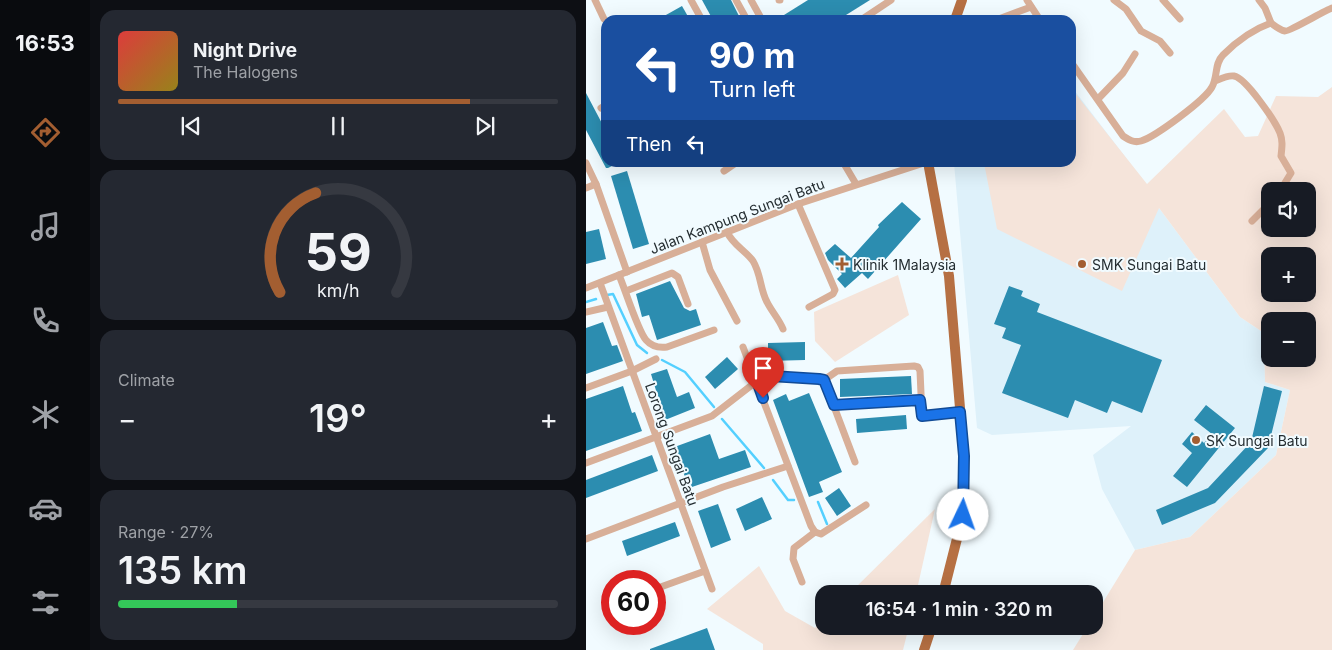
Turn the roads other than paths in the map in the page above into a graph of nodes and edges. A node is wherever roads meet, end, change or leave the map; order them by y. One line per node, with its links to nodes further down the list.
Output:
1 (595, 0): 12 (street)
2 (691, 0): 13 (street)
3 (736, 0): 14 (street)
4 (751, 0): 15 (street)
5 (891, 0): 16 (street)
6 (962, 0): 17 (main road)
7 (1114, 0): 22 (street)
8 (1163, 0): 20 (street)
9 (1259, 0): 21 (street)
10 (1029, 3): 18 (street); 19 (street)
11 (1332, 8): 21 (street)
12 (602, 15)
13 (699, 15)
14 (744, 15)
15 (759, 15)
16 (868, 15)
17 (957, 15)
18 (1006, 15)
19 (1037, 15)
20 (1180, 19)
21 (1271, 24): 25 (street)
22 (1170, 53)
23 (1135, 54): 26 (street)
24 (1076, 69): 26 (street)
25 (1215, 81): 26 (street); 33 (street)
26 (1098, 99)
27 (586, 163): 34 (street)
28 (730, 167): 32 (street)
29 (846, 167): 35 (street)
30 (912, 167): 35 (street, Jalan Kampung Sungai Batu)
31 (929, 167): 62 (main road)
32 (724, 171)
33 (1286, 182)
34 (596, 184): 36 (street); 42 (street)
35 (856, 184): 37 (street, Jalan Kampung Sungai Batu)
36 (586, 188)
37 (798, 204): 40 (street, Jalan Kampung Sungai Batu); 49 (street)
38 (1261, 212): 39 (street)
39 (1252, 221)
40 (727, 232): 41 (street, Jalan Kampung Sungai Batu); 52 (street)
41 (702, 242): 42 (street, Jalan Kampung Sungai Batu); 51 (street)
42 (626, 272): 43 (street, Jalan Kampung Sungai Batu)
43 (618, 275): 44 (street, Jalan Kampung Sungai Batu); 46 (street)
44 (600, 283): 45 (street, Jalan Kampung Sungai Batu); 48 (street, Lorong Sungai Batu)
45 (586, 288)
46 (626, 291): 47 (street); 55 (street)
47 (688, 304)
48 (608, 307): 50 (street); 56 (street, Lorong Sungai Batu)
49 (809, 307)
50 (586, 312)
51 (737, 321)
52 (784, 329)
53 (714, 330): 55 (street)
54 (743, 347): 58 (street)
55 (658, 354): 56 (street)
56 (632, 371): 59 (street); 63 (street, Lorong Sungai Batu)
57 (824, 380): 58 (street); 60 (street); 61 (street)
58 (757, 381): 63 (street); 66 (street)
59 (586, 388)
60 (920, 400): 61 (street); 62 (street)
61 (834, 405): 64 (street)
62 (960, 412): 74 (main road)
63 (656, 437): 65 (street); 67 (street, Lorong Sungai Batu)
64 (855, 462)
65 (586, 463)
66 (788, 466): 67 (street); 69 (street)
67 (681, 504): 70 (street); 71 (street, Lorong Sungai Batu)
68 (866, 505): 69 (street)
69 (815, 532): 72 (street)
70 (586, 539)
71 (705, 571): 73 (street); 75 (street, Lorong Sungai Batu)
72 (802, 582)
73 (666, 584)
74 (945, 585)
75 (712, 589)
76 (929, 635): 77 (main road)
77 (924, 650)

